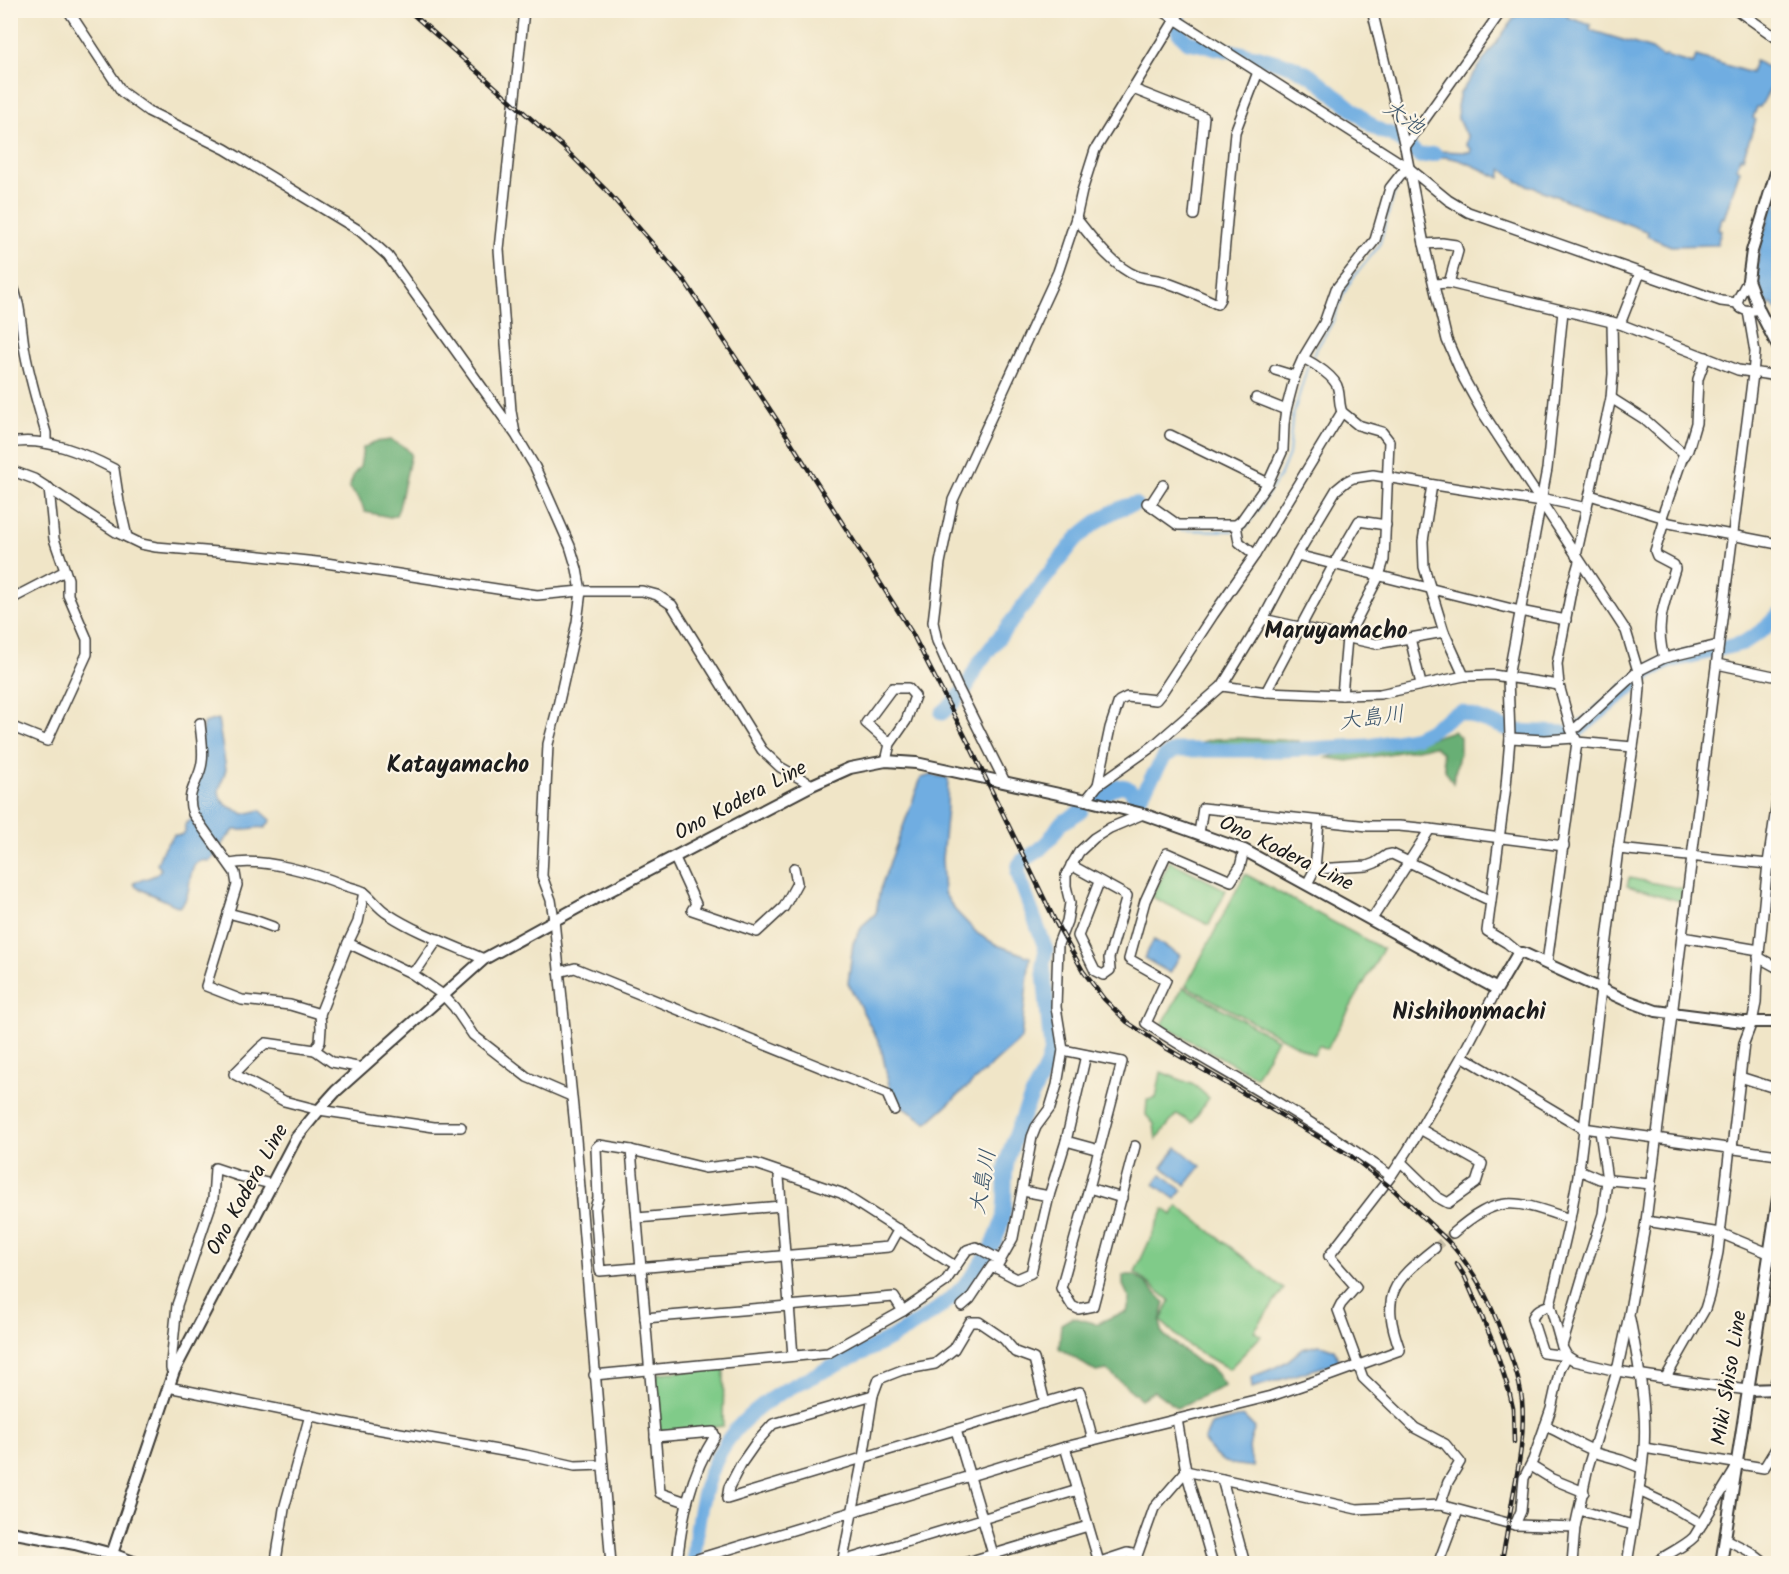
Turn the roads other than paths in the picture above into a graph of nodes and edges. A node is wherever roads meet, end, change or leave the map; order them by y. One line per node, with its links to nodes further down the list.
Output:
1 (68, 10): 37 (street)
2 (524, 10): 37 (street)
3 (1161, 10): 7 (street)
4 (1372, 10): 11 (street)
5 (1502, 10): 11 (street)
6 (1737, 10): 8 (street)
7 (1179, 14): 9 (street); 10 (street)
8 (1779, 39)
9 (1258, 72): 13 (street); 15 (street)
10 (1133, 89): 14 (street); 15 (street)
11 (1405, 147): 13 (street)
12 (1779, 166): 19 (main road)
13 (1410, 170): 16 (street); 17 (street); 28 (street)
14 (1194, 215)
15 (1076, 218): 92 (street)
16 (1424, 244): 20 (street); 21 (street)
17 (1640, 273): 22 (street); 25 (street)
18 (10, 279): 39 (street)
19 (1748, 280): 22 (street); 24 (main road)
20 (1434, 284): 21 (street); 49 (street)
21 (1449, 284): 23 (street)
22 (1737, 303): 24 (street)
23 (1563, 311): 25 (street); 49 (street)
24 (1753, 311): 26 (main road); 30 (street)
25 (1616, 323): 27 (street); 34 (street)
26 (1779, 347)
27 (1706, 357): 30 (street); 41 (street)
28 (1307, 360): 31 (street); 36 (street)
29 (1275, 370): 31 (street)
30 (1753, 374): 32 (street); 54 (street)
31 (1295, 376): 35 (street)
32 (1779, 376)
33 (1256, 398): 35 (street)
34 (1611, 398): 41 (street); 48 (street)
35 (1287, 410): 44 (street)
36 (1342, 412): 43 (street); 57 (street)
37 (516, 435): 64 (street)
38 (1170, 435): 44 (street)
39 (46, 442): 40 (street); 55 (street)
40 (10, 443)
41 (1685, 456): 51 (street)
42 (10, 470): 47 (street)
43 (1388, 477): 46 (street); 52 (street); 58 (street)
44 (1268, 483): 53 (street)
45 (1163, 485): 53 (street)
46 (1432, 485): 49 (street); 63 (street)
47 (49, 488): 55 (street); 61 (street)
48 (1590, 495): 50 (street); 51 (street)
49 (1541, 500): 50 (street); 59 (street); 66 (street)
50 (1587, 508): 59 (street)
51 (1663, 519): 54 (street); 74 (street)
52 (1386, 525): 60 (street); 62 (street)
53 (1236, 529): 57 (street)
54 (1732, 536): 56 (street); 73 (street)
55 (127, 537): 64 (street)
56 (1779, 544)
57 (1255, 555): 94 (street)
58 (1297, 555): 60 (street); 67 (street)
59 (1578, 559): 68 (street); 76 (street)
60 (1334, 564): 62 (street); 69 (street)
61 (65, 571): 65 (street); 86 (street)
62 (1379, 576): 63 (street); 71 (street)
63 (1431, 588): 66 (street); 70 (street)
64 (581, 591): 93 (street); 119 (street)
65 (10, 606)
66 (1520, 611): 68 (street); 78 (street)
67 (1263, 620): 69 (street); 82 (street)
68 (1566, 620): 81 (street)
69 (1300, 628): 71 (street); 83 (street)
70 (1444, 632): 72 (street); 77 (street)
71 (1347, 638): 72 (street); 84 (street)
72 (1410, 638): 80 (street)
73 (1718, 645): 74 (street); 75 (street)
74 (1664, 658): 76 (street)
75 (1717, 664): 79 (street); 105 (street)
76 (1638, 671): 87 (street); 90 (street)
77 (1464, 676): 78 (street); 80 (street)
78 (1508, 677): 81 (street); 88 (street)
79 (1779, 677)
80 (1420, 684): 84 (street)
81 (1559, 685): 87 (street)
82 (1222, 686): 83 (street); 94 (street)
83 (1266, 692): 84 (street)
84 (1342, 695)
85 (200, 723): 107 (street)
86 (10, 726)
87 (1574, 736): 88 (street); 90 (street); 102 (street)
88 (1510, 738): 101 (street)
89 (890, 744): 89 (street); 91 (street)
90 (1633, 747): 103 (street)
91 (886, 760): 92 (main road, Ono Kodera Line); 93 (main road, Ono Kodera Line)
92 (1005, 782): 96 (main road, Ono Kodera Line)
93 (812, 785): 106 (main road, Ono Kodera Line)
94 (1098, 785): 96 (street)
95 (1779, 795): 109 (street)
96 (1086, 800): 97 (main road, Ono Kodera Line)
97 (1143, 814): 100 (main road, Ono Kodera Line); 110 (street)
98 (1319, 821): 99 (street); 100 (street); 112 (street)
99 (1430, 829): 101 (street); 108 (street)
100 (1199, 833): 104 (main road, Ono Kodera Line)
101 (1500, 837): 102 (street); 116 (street)
102 (1564, 846): 127 (street)
103 (1617, 849): 105 (street); 131 (street)
104 (1244, 850): 114 (main road, Ono Kodera Line); 162 (street)
105 (1691, 856): 109 (street); 121 (street)
106 (675, 858): 111 (street); 119 (main road, Ono Kodera Line)
107 (226, 860): 115 (street); 117 (street)
108 (1408, 862): 112 (street); 116 (street); 118 (street)
109 (1773, 864): 125 (street)
110 (1071, 865): 113 (street); 139 (street)
111 (794, 868)
112 (1315, 869): 114 (street)
113 (1099, 882): 113 (street)
114 (1307, 884): 118 (main road, Ono Kodera Line)
115 (364, 892): 122 (street); 123 (street)
116 (1491, 901): 124 (street)
117 (228, 913): 120 (street); 135 (street)
118 (1372, 919): 132 (main road, Ono Kodera Line)
119 (554, 920): 126 (main road, Ono Kodera Line); 129 (street)
120 (273, 927)
121 (1682, 937): 125 (street); 134 (street)
122 (438, 939): 126 (street); 130 (street)
123 (348, 943): 130 (street); 135 (street)
124 (1520, 953): 127 (main road); 132 (main road)
125 (1759, 953): 128 (street); 136 (street)
126 (484, 959): 133 (main road, Ono Kodera Line)
127 (1547, 963): 131 (main road)
128 (1779, 968)
129 (559, 972): 145 (street); 147 (street)
130 (411, 973): 133 (street)
131 (1600, 988): 134 (main road); 149 (street)
132 (1497, 989): 141 (street)
133 (443, 994): 142 (main road, Ono Kodera Line); 145 (street)
134 (1672, 1012): 136 (main road); 152 (street)
135 (320, 1014): 138 (street)
136 (1752, 1022): 137 (main road); 143 (street)
137 (1779, 1022)
138 (315, 1050): 142 (street); 146 (street)
139 (1063, 1050): 140 (street); 167 (street)
140 (1086, 1055): 153 (street); 157 (street)
141 (1462, 1056): 149 (street); 150 (street)
142 (362, 1068): 146 (main road, Ono Kodera Line)
143 (1740, 1077): 144 (street); 155 (street)
144 (1779, 1089)
145 (571, 1096): 197 (street)
146 (319, 1110): 148 (street); 164 (main road, Ono Kodera Line)
147 (894, 1110)
148 (461, 1126)
149 (1583, 1128): 151 (street); 160 (street)
150 (1420, 1129): 159 (street); 159 (street)
151 (1600, 1131): 152 (street); 163 (street)
152 (1657, 1138): 155 (street); 165 (street)
153 (1066, 1141): 157 (street); 168 (street)
154 (1135, 1146): 169 (street)
155 (1731, 1148): 158 (street); 177 (street)
156 (632, 1150): 161 (street); 172 (street); 183 (street)
157 (1099, 1150): 166 (street)
158 (1779, 1155)
159 (1401, 1162): 162 (street)
160 (1579, 1170): 163 (street); 173 (street)
161 (781, 1173): 171 (street); 175 (street)
162 (1392, 1176): 192 (street)
163 (1607, 1180): 165 (street); 190 (street)
164 (271, 1184): 194 (main road, Ono Kodera Line); 194 (street)
165 (1651, 1184): 174 (street)
166 (1089, 1188): 169 (street); 169 (street)
167 (1023, 1191): 168 (street); 181 (street)
168 (1049, 1196): 181 (street)
169 (1122, 1198)
170 (1779, 1198): 180 (main road, Miki Shiso Line)
171 (782, 1206): 172 (street); 179 (street)
172 (637, 1218): 183 (street)
173 (1570, 1220): 176 (street); 184 (street)
174 (1646, 1221): 177 (street); 188 (street)
175 (899, 1229): 179 (street); 182 (street)
176 (1453, 1233)
177 (1720, 1233): 180 (street); 199 (street)
178 (1435, 1248): 192 (street)
179 (786, 1255): 183 (street); 185 (street)
180 (1774, 1255): 202 (main road, Miki Shiso Line)
181 (998, 1264): 182 (street); 186 (street)
182 (956, 1266): 187 (street)
183 (641, 1268): 189 (street)
184 (1550, 1305): 190 (street); 190 (street)
185 (789, 1306): 187 (street); 189 (street); 191 (street)
186 (962, 1306)
187 (903, 1311): 191 (street)
188 (1629, 1315): 195 (street); 196 (street)
189 (645, 1318): 193 (street)
190 (1564, 1352): 195 (street); 207 (street)
191 (793, 1356): 193 (street)
192 (1360, 1365): 206 (street); 227 (street)
193 (649, 1369): 197 (street); 209 (street)
194 (174, 1371): 200 (main road, Ono Kodera Line)
195 (1617, 1371): 196 (street); 214 (street)
196 (1641, 1374): 199 (street); 213 (street)
197 (594, 1375): 216 (street)
198 (1779, 1375): 201 (street)
199 (1665, 1379): 202 (street)
200 (168, 1387): 205 (street); 239 (main road, Ono Kodera Line)
201 (1776, 1389): 202 (main road)
202 (1748, 1390): 218 (main road, Miki Shiso Line)
203 (873, 1395): 204 (street); 215 (street); 215 (street)
204 (1045, 1402): 208 (street); 210 (street)
205 (310, 1415): 216 (street); 244 (street)
206 (1177, 1419): 210 (street); 220 (street)
207 (1545, 1426): 214 (street); 217 (street)
208 (956, 1430): 215 (street); 221 (street)
209 (655, 1437): 226 (street); 226 (street)
210 (1093, 1440): 212 (street)
211 (1779, 1445): 218 (street)
212 (1065, 1447): 221 (street); 223 (street)
213 (1644, 1448): 218 (street); 219 (street)
214 (1593, 1451): 219 (street); 225 (street)
215 (863, 1458): 230 (street)
216 (603, 1465): 245 (street)
217 (1531, 1466): 225 (street); 233 (street)
218 (1736, 1466): 232 (street); 238 (main road, Miki Shiso Line)
219 (1641, 1468): 224 (street)
220 (1186, 1471): 222 (street); 241 (street); 249 (street)
221 (969, 1476): 230 (street); 231 (street)
222 (1222, 1479): 227 (street); 250 (street)
223 (1078, 1490): 231 (street); 235 (street)
224 (1639, 1491): 232 (street); 234 (street)
225 (1584, 1492): 228 (street)
226 (686, 1502): 246 (street)
227 (1440, 1505): 229 (street)
228 (1579, 1510): 234 (street); 236 (street)
229 (1458, 1511): 233 (street); 251 (street)
230 (852, 1512): 242 (street); 246 (street)
231 (982, 1519): 240 (street); 242 (street)
232 (1702, 1524): 254 (street)
233 (1515, 1525): 236 (street)
234 (1633, 1525): 253 (street)
235 (1088, 1526): 240 (street); 248 (street)
236 (1575, 1527): 252 (street)
237 (10, 1532): 239 (main road)
238 (1725, 1539): 255 (main road, Miki Shiso Line); 256 (street)
239 (110, 1559): 243 (main road)
240 (994, 1559): 247 (street)
241 (1136, 1559): 248 (street)
242 (840, 1562)
243 (139, 1563)
244 (274, 1563)
245 (610, 1563)
246 (680, 1563)
247 (961, 1563)
248 (1096, 1563)
249 (1213, 1563)
250 (1245, 1563)
251 (1438, 1563)
252 (1572, 1563)
253 (1627, 1563)
254 (1654, 1563)
255 (1721, 1563)
256 (1766, 1563)

